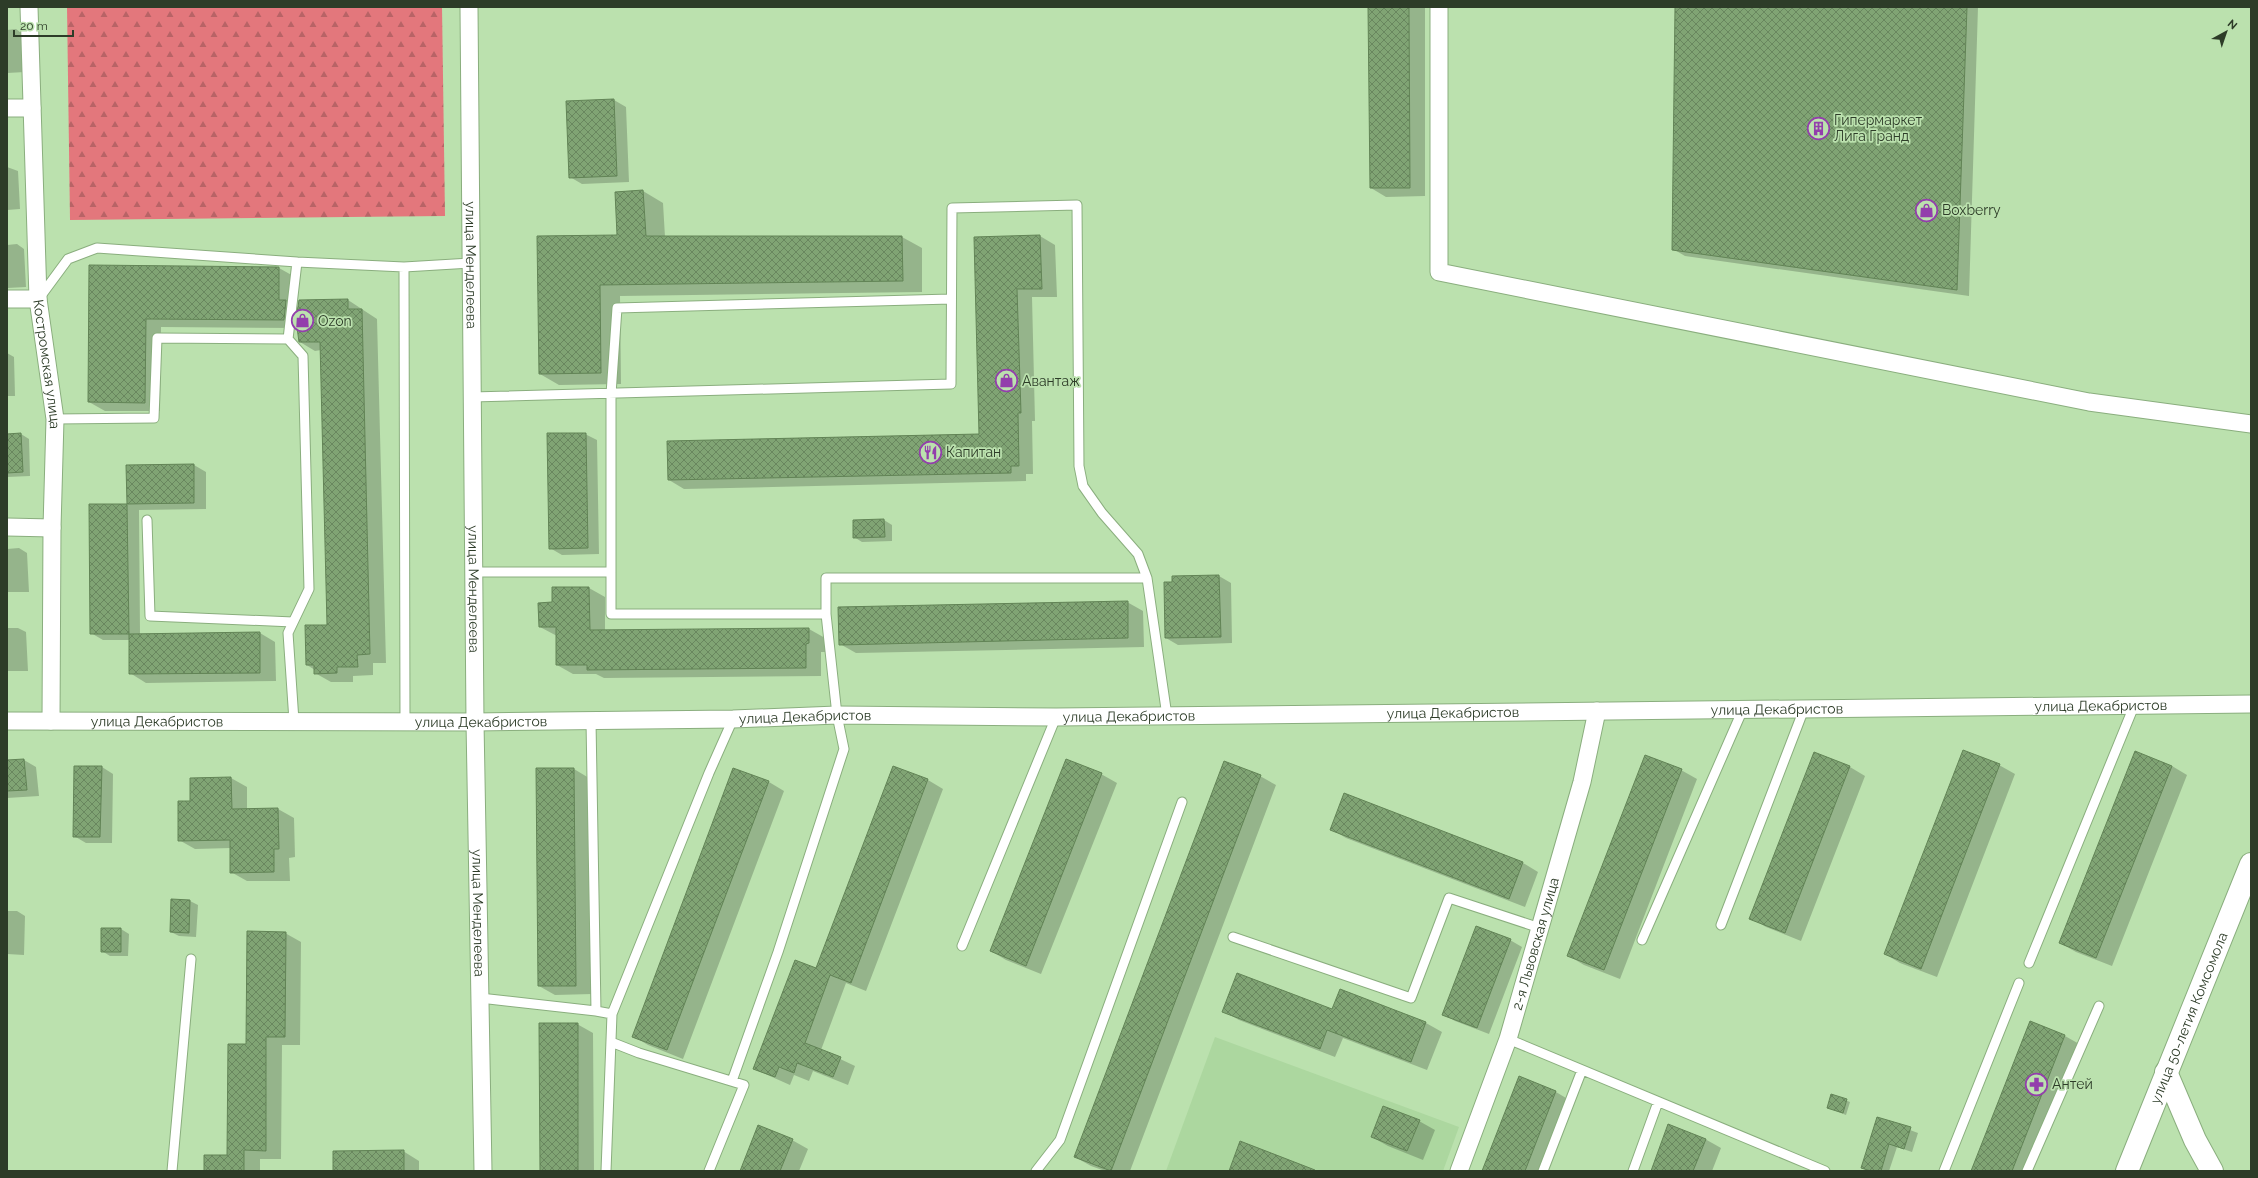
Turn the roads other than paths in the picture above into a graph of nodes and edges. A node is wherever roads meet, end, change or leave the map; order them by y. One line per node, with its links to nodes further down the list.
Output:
1 (29, 7): 5 (street, Костромская улица)
2 (469, 7): 7 (street, улица Менделеева)
3 (1439, 7): 16 (street)
4 (7, 108): 5 (street)
5 (32, 108): 10 (street, Костромская улица)
6 (297, 262): 8 (lane); 10 (lane); 12 (lane)
7 (471, 263): 8 (lane); 14 (street, улица Менделеева)
8 (404, 267): 38 (lane)
9 (7, 299): 10 (street)
10 (38, 299): 15 (street, Костромская улица)
11 (952, 299): 13 (lane); 13 (lane); 22 (lane)
12 (288, 339): 15 (lane); 24 (lane)
13 (611, 394): 14 (lane); 21 (lane)
14 (472, 397): 20 (street, улица Менделеева)
15 (55, 419): 19 (street, Костромская улица)
16 (2251, 424)
17 (147, 520): 24 (lane)
18 (7, 527): 19 (street)
19 (52, 528): 35 (street, Костромская улица)
20 (473, 572): 21 (lane); 39 (street, улица Менделеева)
21 (611, 572): 23 (lane)
22 (1147, 578): 23 (lane); 31 (lane)
23 (826, 614): 30 (lane)
24 (293, 622): 36 (lane)
25 (2251, 704): 26 (street, улица Декабристов)
26 (2134, 706): 27 (street, улица Декабристов); 48 (lane)
27 (1804, 709): 28 (street, улица Декабристов); 42 (lane)
28 (1743, 710): 29 (street, улица Декабристов); 45 (lane)
29 (1597, 712): 31 (street, улица Декабристов); 43 (street, 2-я Львовская улица)
30 (837, 715): 32 (street, улица Декабристов); 33 (street, улица Декабристов); 58 (lane)
31 (1167, 716): 32 (street, улица Декабристов)
32 (1056, 717): 46 (lane)
33 (733, 719): 37 (street, улица Декабристов); 53 (lane)
34 (7, 721): 35 (street, улица Декабристов)
35 (51, 721): 36 (street, улица Декабристов)
36 (294, 721): 38 (street, улица Декабристов)
37 (591, 721): 39 (street, улица Декабристов); 52 (lane)
38 (405, 722): 39 (street, улица Декабристов)
39 (475, 722): 50 (street, улица Менделеева)
40 (1182, 802): 64 (lane)
41 (2251, 864): 57 (main road, улица 50-летия Комсомола)
42 (1721, 925)
43 (1540, 928): 44 (lane); 54 (street, 2-я Львовская улица)
44 (1233, 937)
45 (1642, 940)
46 (962, 946)
47 (192, 959): 60 (lane)
48 (2029, 963)
49 (2019, 983): 69 (lane)
50 (480, 998): 52 (lane); 61 (street, улица Менделеева)
51 (2099, 1006): 70 (lane)
52 (596, 1011): 53 (lane)
53 (612, 1014): 55 (lane)
54 (1508, 1040): 56 (lane); 65 (street, 2-я Львовская улица)
55 (611, 1042): 58 (lane); 62 (lane)
56 (1582, 1070): 59 (lane); 66 (lane)
57 (2166, 1072): 71 (main road, улица 50-летия Комсомола); 72 (main road)
58 (732, 1081): 63 (lane)
59 (1658, 1102): 67 (lane); 68 (lane)
60 (172, 1171)
61 (483, 1171)
62 (606, 1171)
63 (709, 1171)
64 (1036, 1171)
65 (1460, 1171)
66 (1543, 1171)
67 (1633, 1171)
68 (1825, 1171)
69 (1944, 1171)
70 (2027, 1171)
71 (2127, 1171)
72 (2212, 1171)

